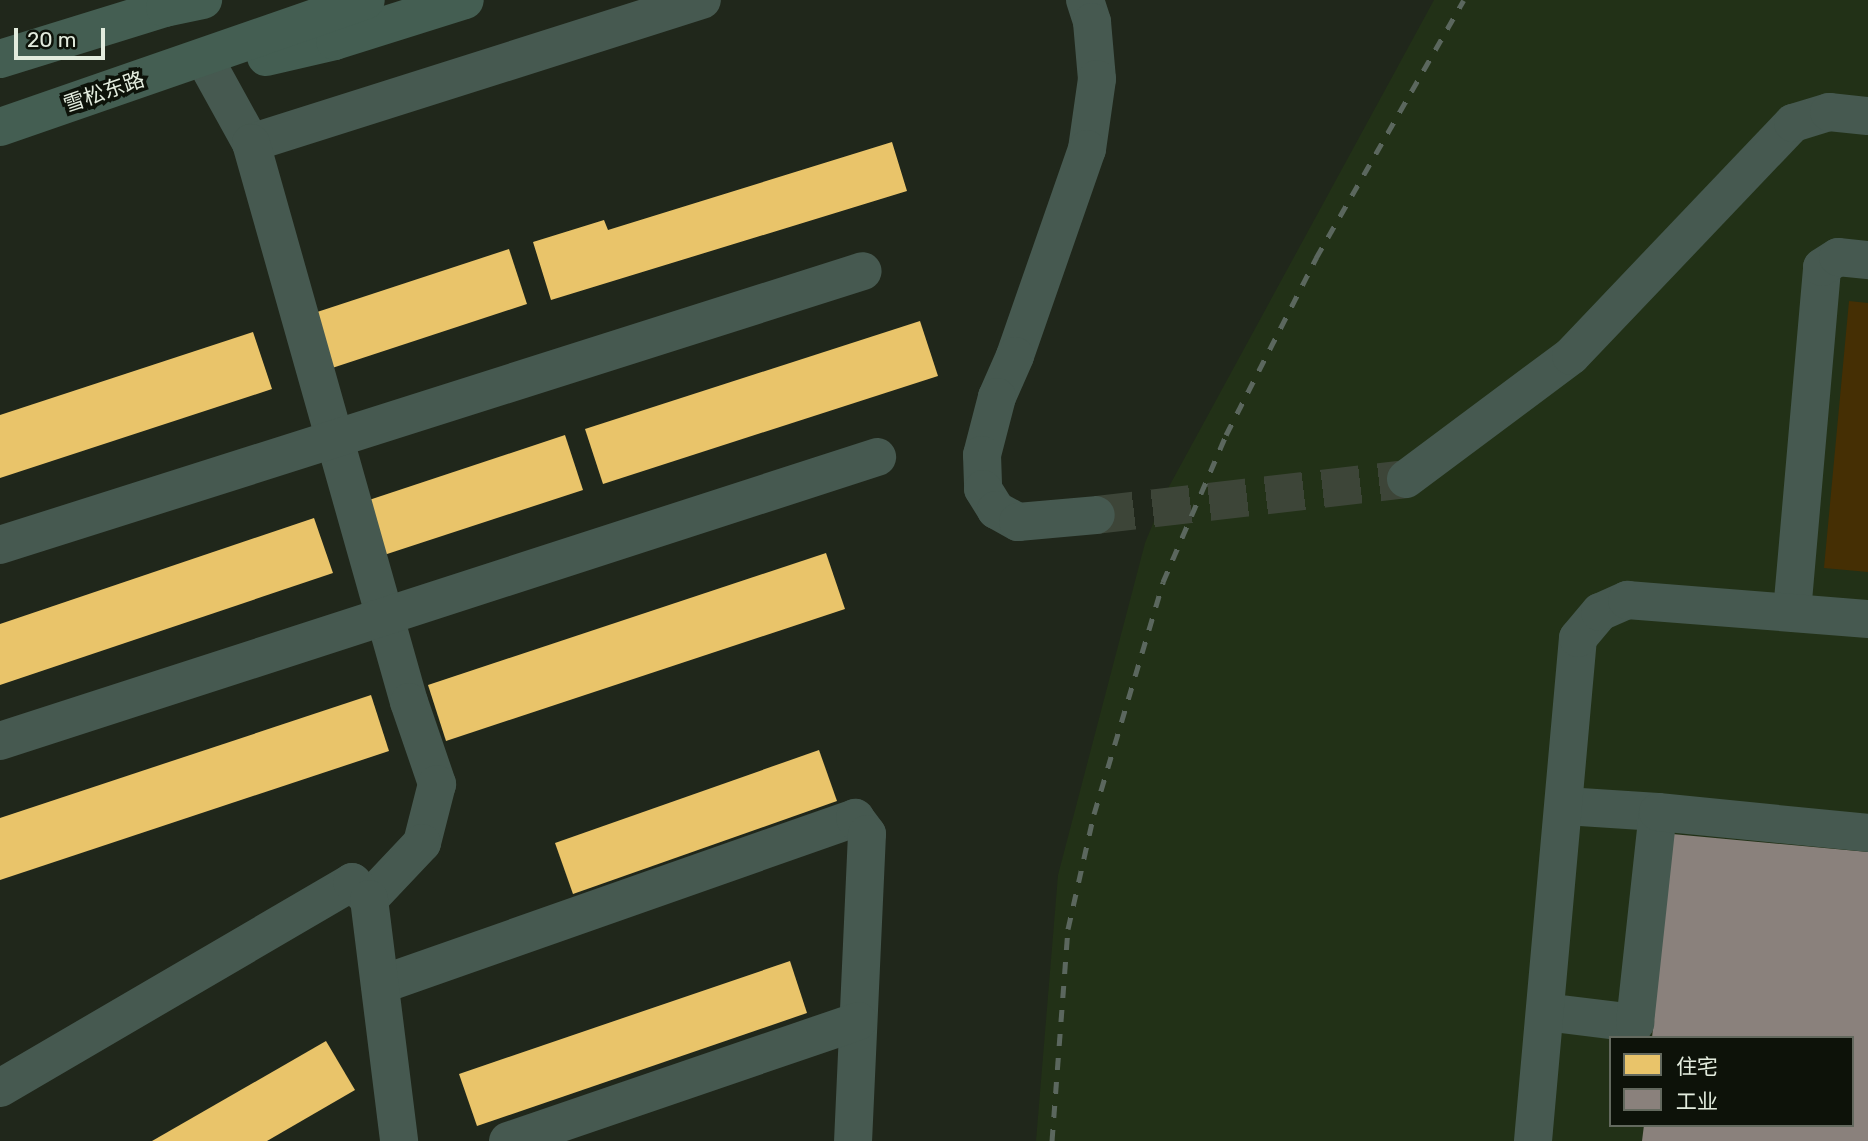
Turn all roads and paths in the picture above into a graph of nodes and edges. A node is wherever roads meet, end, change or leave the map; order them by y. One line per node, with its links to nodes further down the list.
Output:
1 (366, 0): 6 (main road, 雪松东路)
2 (465, 0): 6 (main road)
3 (702, 0): 10 (street)
4 (1085, 0): 16 (street)
5 (183, 2): 7 (main road)
6 (204, 58): 9 (main road, 雪松东路); 10 (street)
7 (0, 59)
8 (1868, 116): 15 (street)
9 (0, 127)
10 (251, 143): 13 (street)
11 (1868, 260): 18 (street)
12 (863, 271): 13 (street)
13 (335, 439): 17 (street); 19 (street)
14 (877, 457): 19 (street)
15 (1406, 479)
16 (1097, 515)
17 (0, 545)
18 (1792, 612): 20 (street); 22 (street)
19 (384, 614): 21 (street); 25 (street)
20 (1868, 620)
21 (0, 741)
22 (1564, 806): 23 (street); 27 (street)
23 (1658, 812): 24 (street); 27 (street)
24 (1868, 833)
25 (369, 899): 26 (street); 29 (street)
26 (380, 985): 28 (street); 30 (street)
27 (1545, 1012): 33 (street)
28 (858, 1021): 31 (street); 32 (street)
29 (0, 1088)
30 (396, 1140)
31 (508, 1141)
32 (853, 1141)
33 (1534, 1141)

